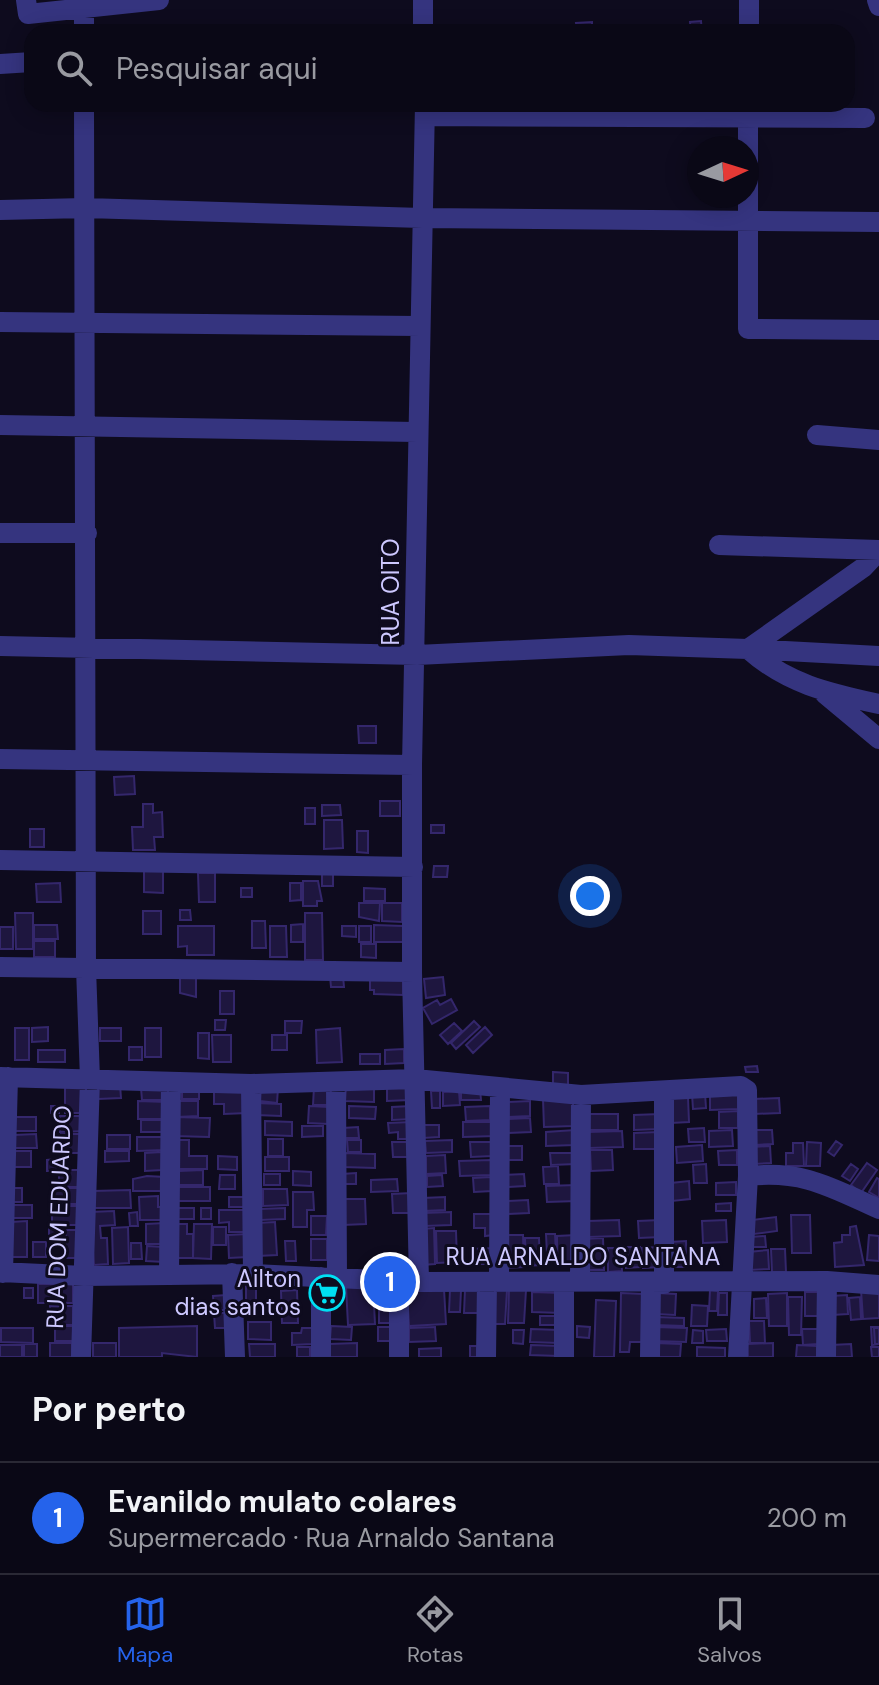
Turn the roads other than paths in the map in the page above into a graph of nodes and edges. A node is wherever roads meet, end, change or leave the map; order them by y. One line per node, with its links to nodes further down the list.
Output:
1 (159, 0): 5 (street)
2 (423, 0): 10 (street)
3 (749, 0): 11 (street)
4 (877, 0): 6 (street)
5 (126, 2): 8 (street)
6 (879, 6)
7 (27, 7): 8 (street)
8 (84, 9): 9 (street)
9 (84, 24)
10 (423, 24)
11 (749, 24)
12 (24, 62): 13 (street)
13 (0, 64)
14 (84, 112): 19 (street, RUA DOM EDUARDO)
15 (425, 112): 21 (street, RUA OITO)
16 (748, 112): 22 (street)
17 (765, 112): 18 (street)
18 (865, 118)
19 (85, 208): 20 (street); 21 (street); 25 (street, RUA DOM EDUARDO)
20 (0, 210)
21 (422, 218): 22 (street); 26 (street, RUA OITO)
22 (748, 222): 23 (street); 27 (street)
23 (879, 222)
24 (0, 322): 25 (street)
25 (86, 322): 26 (street); 28 (street, RUA DOM EDUARDO)
26 (419, 326): 30 (street, RUA OITO)
27 (879, 330)
28 (87, 424): 29 (street); 30 (street); 34 (street, RUA DOM EDUARDO)
29 (0, 425)
30 (416, 432): 40 (street, RUA OITO)
31 (817, 435): 32 (street)
32 (879, 440)
33 (0, 533): 34 (street)
34 (87, 533): 38 (street, RUA DOM EDUARDO)
35 (719, 545): 36 (street)
36 (879, 550): 39 (street)
37 (0, 646): 38 (street)
38 (87, 647): 40 (street); 46 (street, RUA DOM EDUARDO)
39 (748, 649): 40 (street); 41 (street); 42 (street)
40 (417, 655): 47 (street, RUA OITO)
41 (879, 656)
42 (821, 692): 43 (street); 44 (street)
43 (879, 704)
44 (879, 739)
45 (0, 759): 46 (street)
46 (87, 762): 47 (street); 49 (street, RUA DOM EDUARDO)
47 (412, 765): 50 (street, RUA OITO)
48 (0, 860): 49 (street)
49 (88, 861): 50 (street); 52 (street, RUA DOM EDUARDO)
50 (413, 867): 53 (street, RUA OITO)
51 (0, 967): 52 (street)
52 (86, 968): 53 (street); 55 (street, RUA DOM EDUARDO)
53 (412, 972): 56 (street, RUA OITO)
54 (4, 1077): 55 (street); 65 (street)
55 (90, 1079): 57 (street); 68 (street, RUA DOM EDUARDO)
56 (415, 1079): 58 (street); 60 (street); 70 (street, RUA OITO)
57 (171, 1082): 59 (street); 66 (street)
58 (336, 1082): 59 (street); 69 (street)
59 (251, 1084): 67 (street)
60 (500, 1088): 62 (street); 72 (street)
61 (664, 1092): 62 (street); 63 (street); 75 (street)
62 (581, 1095): 73 (street)
63 (748, 1176): 64 (street); 74 (street)
64 (879, 1209)
65 (2, 1273): 68 (street, RUA ARNALDO SANTANA)
66 (169, 1274): 67 (street, RUA ARNALDO SANTANA); 68 (street, RUA ARNALDO SANTANA)
67 (243, 1274): 69 (street, RUA ARNALDO SANTANA); 78 (street)
68 (84, 1276): 77 (street, RUA DOM EDUARDO)
69 (329, 1277): 70 (street, RUA ARNALDO SANTANA); 79 (street)
70 (409, 1280): 72 (street, RUA ARNALDO SANTANA); 80 (street, RUA OITO)
71 (827, 1281): 74 (street, RUA ARNALDO SANTANA); 76 (street, RUA ARNALDO SANTANA); 85 (street)
72 (493, 1282): 73 (street, RUA ARNALDO SANTANA); 81 (street)
73 (572, 1282): 75 (street, RUA ARNALDO SANTANA); 82 (street)
74 (740, 1283): 75 (street, RUA ARNALDO SANTANA); 84 (street)
75 (658, 1284): 83 (street)
76 (879, 1285)
77 (81, 1357)
78 (235, 1357)
79 (321, 1357)
80 (399, 1357)
81 (486, 1357)
82 (564, 1357)
83 (650, 1357)
84 (738, 1357)
85 (826, 1357)

